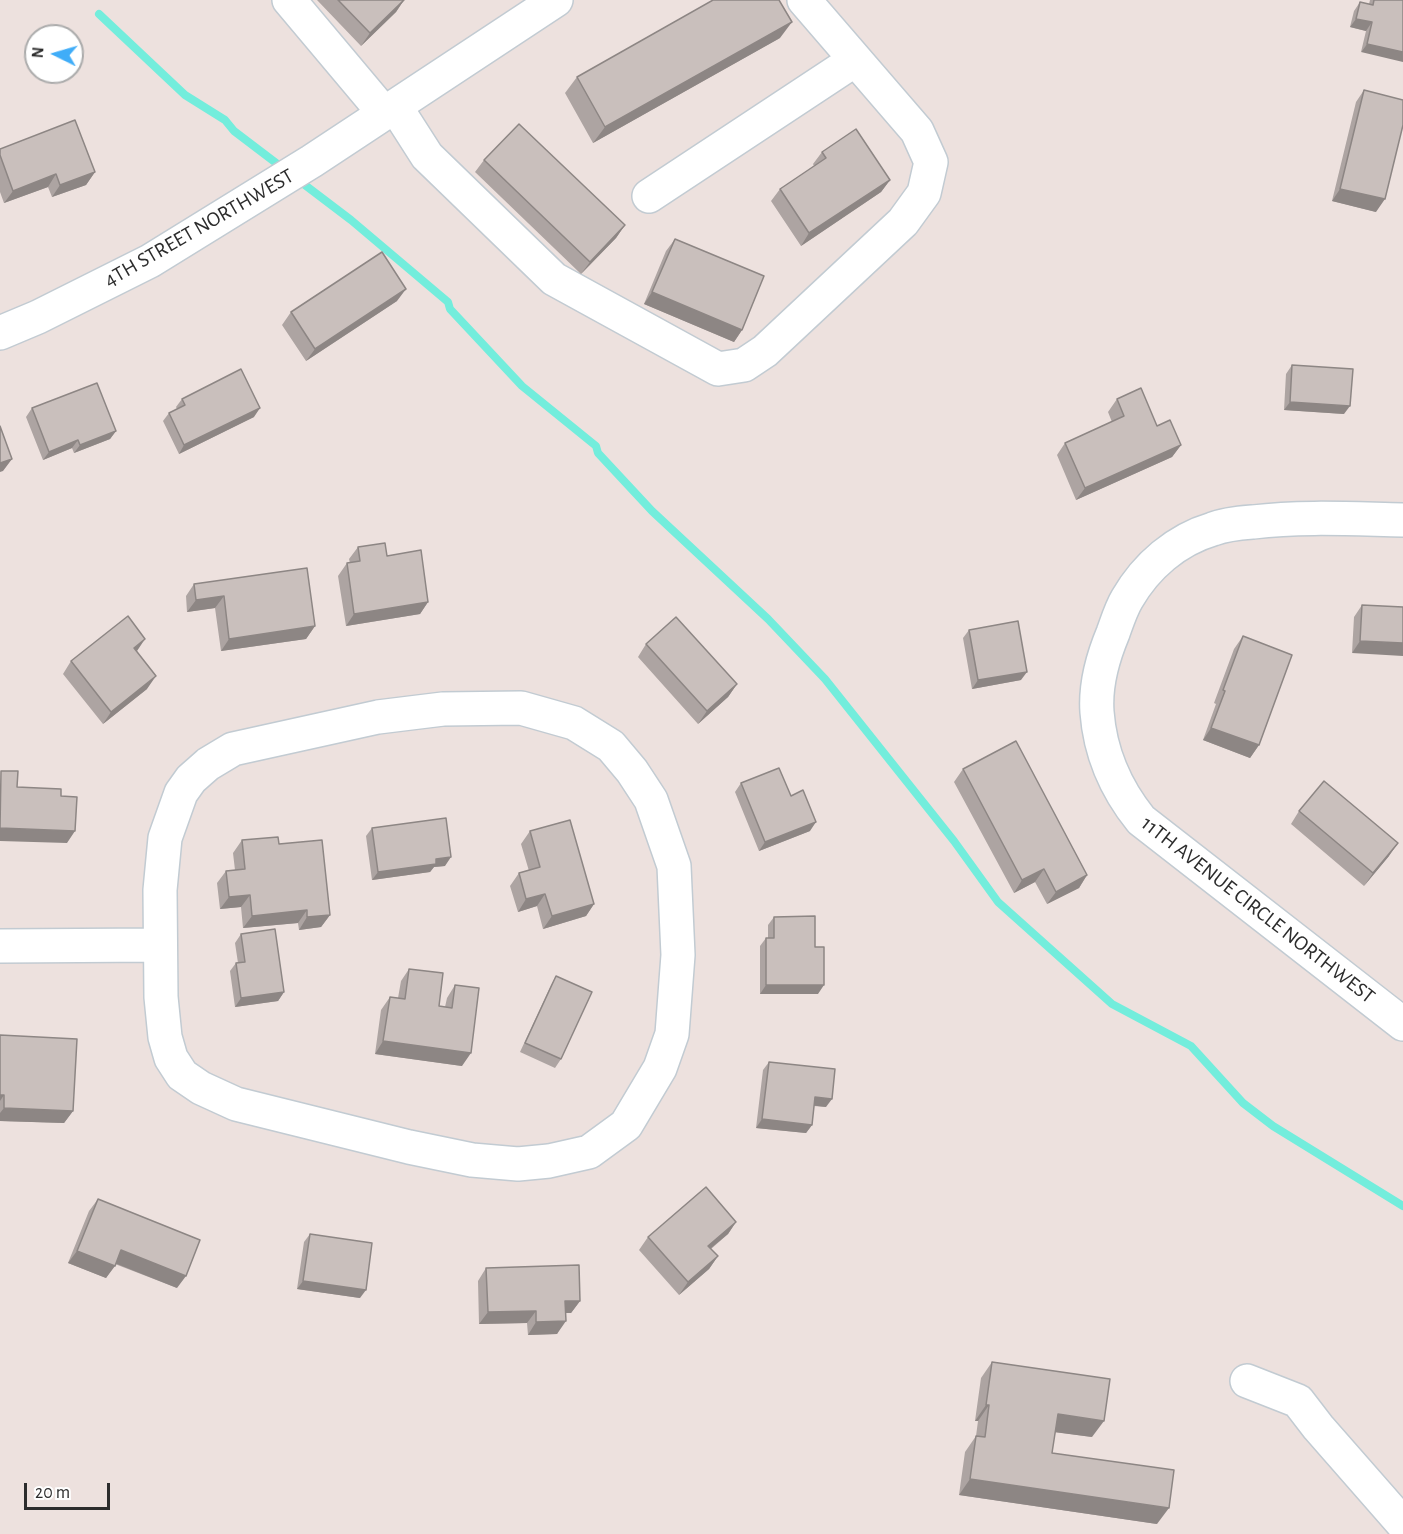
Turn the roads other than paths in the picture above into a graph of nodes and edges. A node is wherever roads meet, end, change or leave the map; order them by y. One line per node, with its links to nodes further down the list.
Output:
1 (289, 0): 5 (street)
2 (556, 0): 5 (street, 4TH STREET NORTHWEST)
3 (804, 0): 4 (street)
4 (855, 60): 5 (street); 6 (street)
5 (390, 110): 7 (street, 4TH STREET NORTHWEST)
6 (649, 196)
7 (0, 333)
8 (1403, 520): 11 (street, 11TH AVENUE CIRCLE NORTHWEST)
9 (159, 945): 9 (street); 10 (street)
10 (0, 946)
11 (1403, 1024)
12 (1247, 1381): 13 (street)
13 (1403, 1524)

